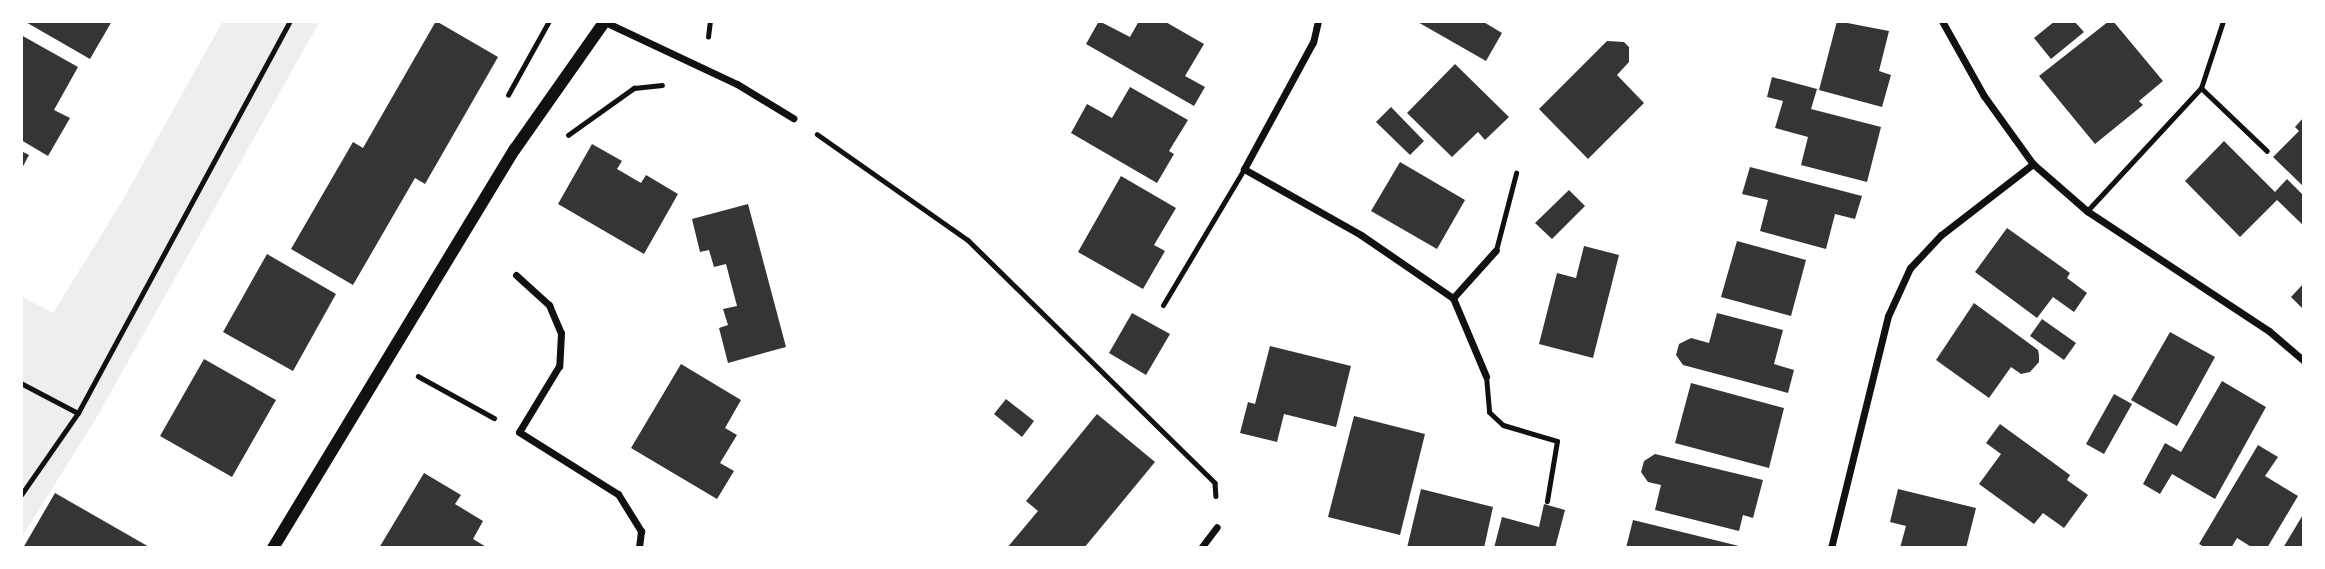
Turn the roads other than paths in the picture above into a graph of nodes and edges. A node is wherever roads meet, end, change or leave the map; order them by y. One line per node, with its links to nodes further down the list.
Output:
1 (605, 21): 6 (street); 20 (street)
2 (1318, 21): 9 (street)
3 (1942, 21): 8 (street)
4 (2223, 21): 5 (lane)
5 (2201, 88): 7 (lane); 11 (lane)
6 (793, 118)
7 (2267, 151)
8 (2033, 164): 11 (street); 23 (street)
9 (1244, 169): 14 (street); 15 (lane)
10 (1516, 173): 12 (lane)
11 (2087, 211): 16 (street)
12 (1496, 250): 14 (street)
13 (516, 275): 21 (street)
14 (1453, 298): 17 (street)
15 (1163, 305)
16 (2304, 360)
17 (1486, 376): 18 (lane)
18 (1547, 501)
19 (1217, 527): 22 (street)
20 (273, 548)
21 (639, 548)
22 (1201, 548)
23 (1831, 548)

